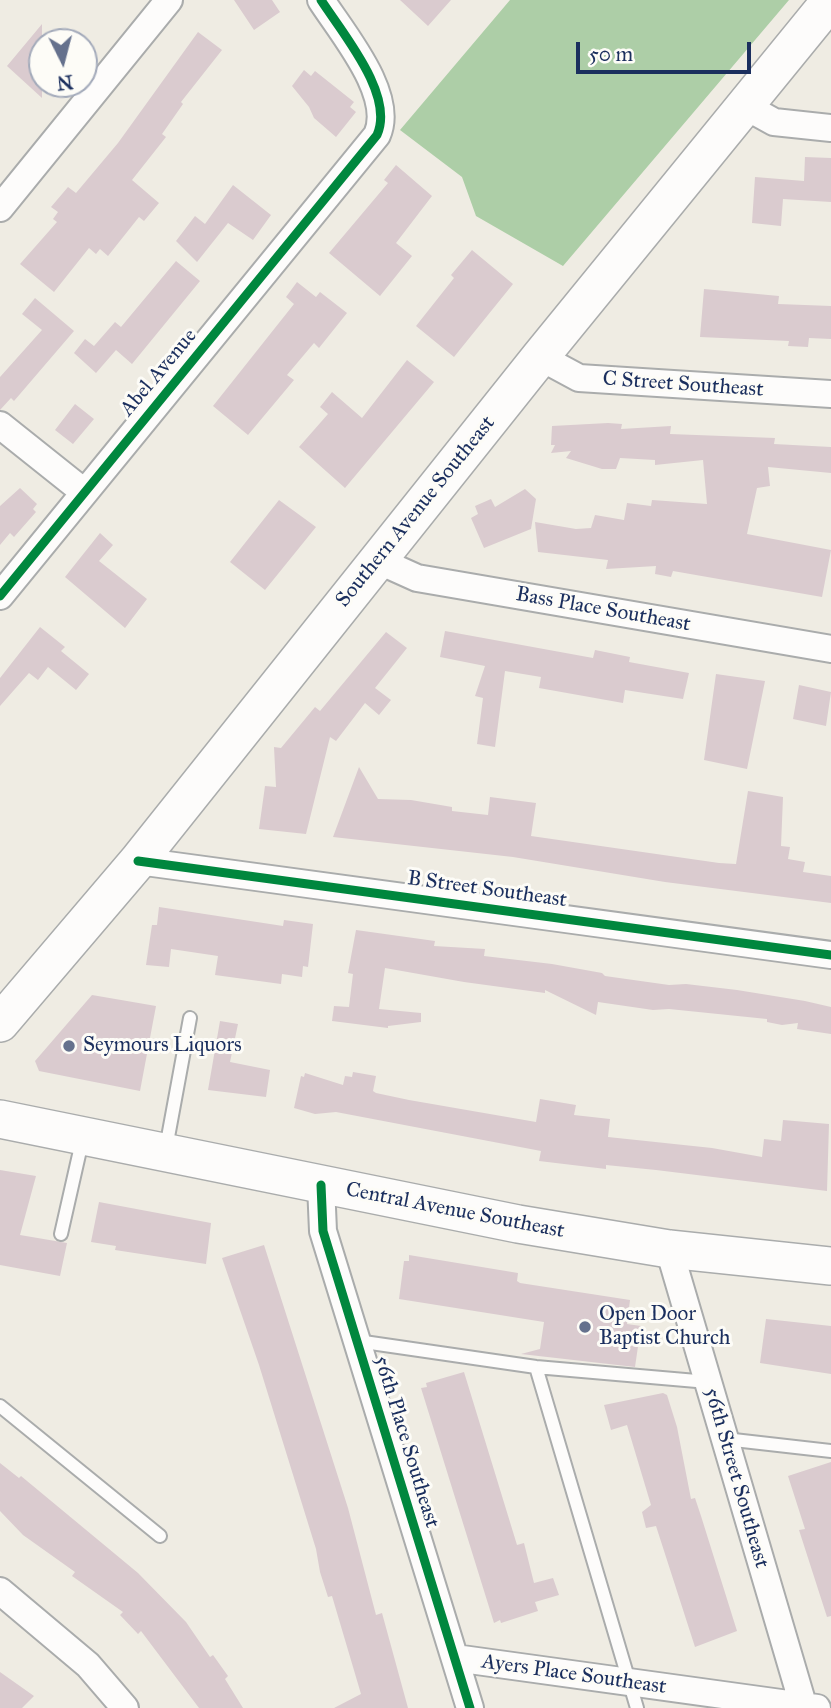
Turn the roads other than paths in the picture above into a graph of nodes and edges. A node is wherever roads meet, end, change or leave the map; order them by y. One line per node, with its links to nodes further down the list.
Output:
1 (169, 0): 6 (street)
2 (321, 0): 10 (street, Abel Avenue)
3 (831, 1): 4 (main road, Southern Avenue Southeast)
4 (745, 106): 5 (street); 7 (main road, Southern Avenue Southeast)
5 (831, 128)
6 (0, 208)
7 (540, 357): 8 (street, C Street Southeast); 11 (main road, Southern Avenue Southeast)
8 (831, 394)
9 (0, 425): 10 (street)
10 (84, 492): 12 (street, Abel Avenue)
11 (377, 560): 13 (street, Bass Place Southeast); 14 (main road, Southern Avenue Southeast)
12 (0, 596)
13 (831, 649)
14 (138, 861): 15 (street, B Street Southeast); 17 (main road, Southern Avenue Southeast)
15 (831, 954)
16 (190, 1018): 20 (lane)
17 (0, 1023)
18 (0, 1119): 19 (main road, Central Avenue Southeast)
19 (83, 1137): 20 (main road, Central Avenue Southeast); 22 (lane)
20 (165, 1153): 21 (main road, Central Avenue Southeast)
21 (321, 1185): 23 (main road, Central Avenue Southeast); 25 (street, 56th Place Southeast)
22 (61, 1234)
23 (669, 1249): 24 (main road, Central Avenue Southeast); 27 (street, 56th Street Southeast)
24 (831, 1266)
25 (357, 1341): 26 (lane); 33 (street, 56th Place Southeast)
26 (536, 1367): 27 (lane); 34 (lane)
27 (708, 1382): 29 (street, 56th Street Southeast)
28 (0, 1406): 31 (lane)
29 (725, 1439): 30 (lane); 35 (street, 56th Street Southeast)
30 (831, 1451)
31 (160, 1536)
32 (3, 1599): 36 (street)
33 (455, 1658): 34 (street, Ayers Place Southeast); 37 (street, 56th Place Southeast)
34 (629, 1682): 35 (street, Ayers Place Southeast); 38 (lane)
35 (808, 1707)
36 (125, 1708)
37 (470, 1708)
38 (637, 1708)

